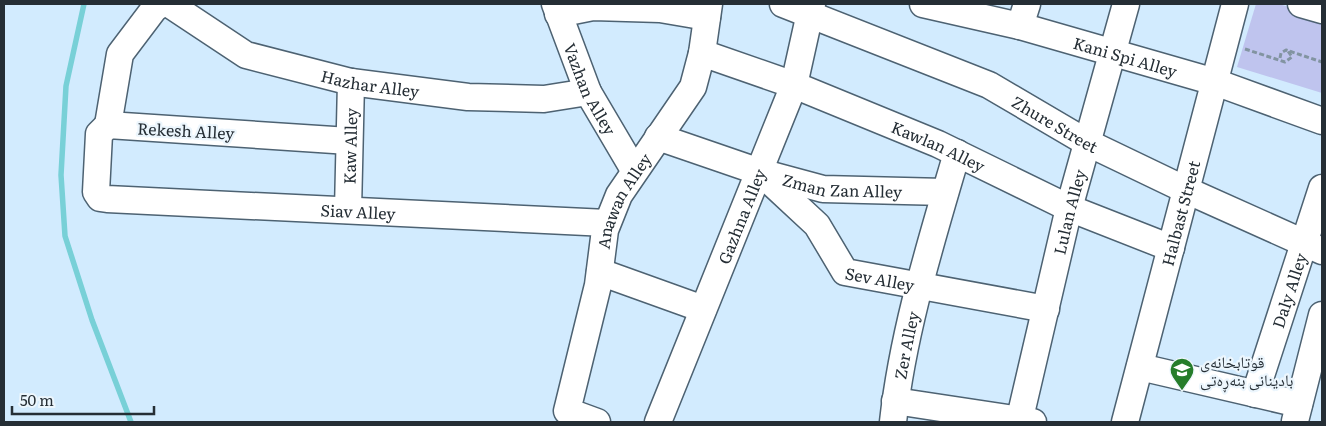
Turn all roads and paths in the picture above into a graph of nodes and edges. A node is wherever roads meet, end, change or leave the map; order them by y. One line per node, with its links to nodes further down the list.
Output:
1 (161, 4): 24 (street)
2 (169, 4): 19 (street, Hazhar Alley)
3 (783, 4): 9 (street, Zhure Street)
4 (923, 4): 12 (street, Kani Spi Alley)
5 (1126, 4): 15 (street, Lulan Alley)
6 (1235, 4): 13 (street, Halbast Street)
7 (1301, 4): 11 (street)
8 (557, 9): 10 (street); 22 (street, Vazhan Alley)
9 (811, 9): 21 (street, Gazhna Alley); 27 (street, Zhure Street)
10 (708, 10): 16 (street, Anawan Alley)
11 (1322, 10)
12 (1024, 15): 15 (street, Kani Spi Alley)
13 (1225, 43): 17 (path); 20 (street, Halbast Street)
14 (1288, 50): 17 (path); 17 (path); 18 (path)
15 (1112, 52): 20 (street, Kani Spi Alley); 27 (street, Lulan Alley)
16 (702, 53): 21 (street, Kawlan Alley); 25 (street, Anawan Alley)
17 (1281, 58)
18 (1322, 62)
19 (350, 82): 22 (street, Hazhar Alley); 26 (street, Kaw Alley)
20 (1215, 82): 23 (street, Kani Spi Alley); 32 (street, Halbast Street)
21 (794, 85): 28 (street, Kawlan Alley); 30 (street, Gazhna Alley)
22 (588, 92): 29 (street, Vazhan Alley)
23 (1322, 121)
24 (108, 125): 26 (street, Rekesh Alley); 35 (street, Siav Alley)
25 (658, 137): 29 (street, Anawan Alley); 30 (street, Zman Zan Alley)
26 (349, 141): 35 (street, Kaw Alley)
27 (1086, 142): 32 (street, Zhure Street); 34 (street, Lulan Alley)
28 (957, 153): 33 (street, Zer Alley); 34 (street, Kawlan Alley)
29 (634, 170): 36 (street, Anawan Alley)
30 (760, 172): 33 (street, Zman Zan Alley); 40 (street, Sev Alley); 41 (street, Gazhna Alley)
31 (1322, 188): 37 (street, Daly Alley)
32 (1186, 190): 37 (street, Zhure Street); 38 (street, Halbast Street)
33 (945, 192): 40 (street, Zer Alley)
34 (1069, 208): 38 (street, Kawlan Alley); 42 (street, Lulan Alley)
35 (348, 210): 36 (street, Siav Alley)
36 (607, 223): 39 (street, Anawan Alley)
37 (1314, 247): 45 (street, Daly Alley)
38 (1171, 248): 44 (street, Halbast Street)
39 (600, 272): 41 (street); 49 (street, Anawan Alley)
40 (920, 286): 42 (street, Sev Alley); 46 (street, Zer Alley)
41 (703, 309): 50 (street, Gazhna Alley)
42 (1046, 309): 48 (street, Lulan Alley)
43 (1322, 315): 47 (street)
44 (1140, 367): 45 (street); 51 (street, Halbast Street)
45 (1255, 394): 47 (street)
46 (894, 412): 48 (street)
47 (1297, 413)
48 (1024, 421)
49 (597, 422)
50 (658, 422)
51 (1126, 422)

